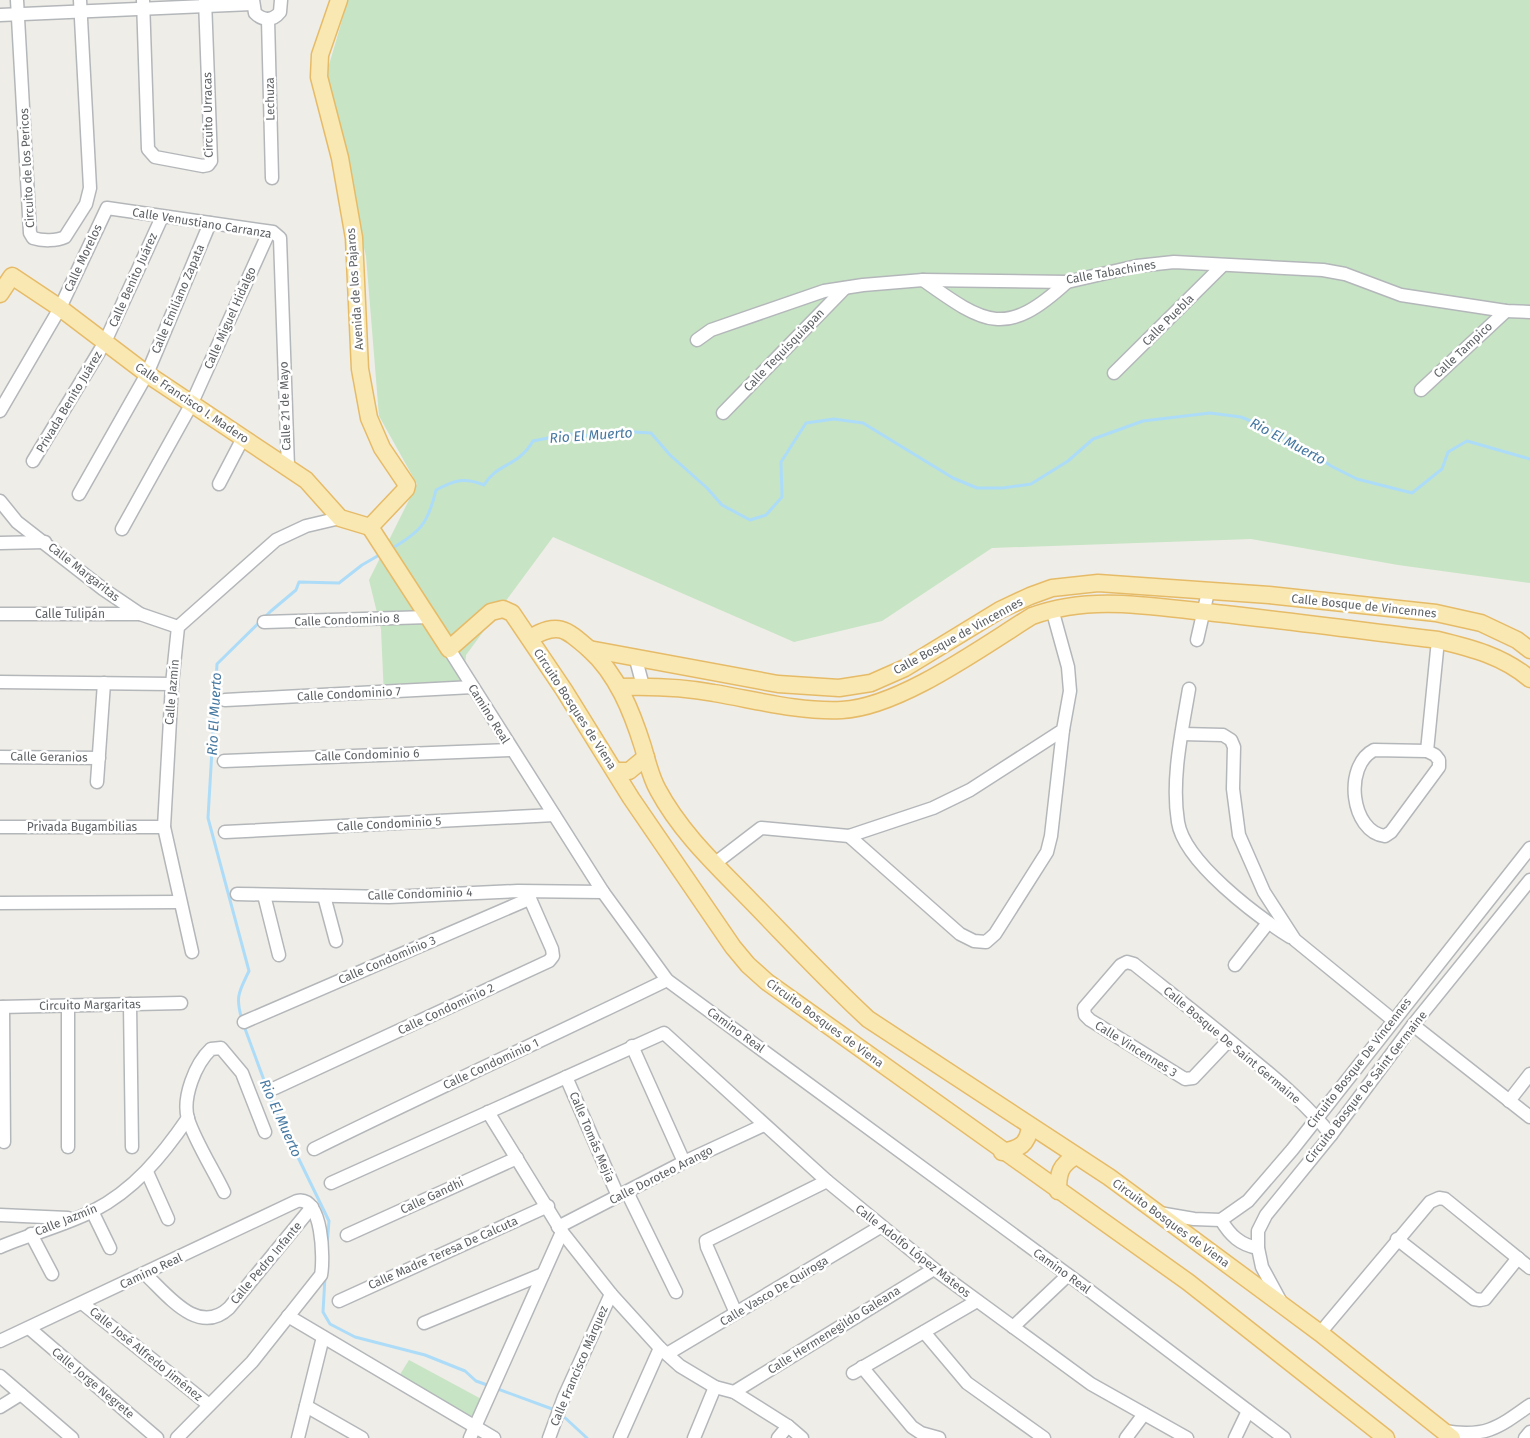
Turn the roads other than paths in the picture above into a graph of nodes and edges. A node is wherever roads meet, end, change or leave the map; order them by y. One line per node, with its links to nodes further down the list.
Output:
1 (17, 0): 9 (street, Circuito de los Pericos)
2 (281, 0): 10 (street)
3 (339, 0): 41 (main road, Avenida de los Pajaros)
4 (253, 2): 5 (street); 10 (street)
5 (205, 3): 6 (street); 6 (street, Circuito Urracas)
6 (143, 5): 7 (street)
7 (80, 6): 9 (street); 9 (street, Circuito de los Pericos)
8 (0, 15): 9 (street)
9 (18, 15)
10 (268, 19): 11 (street, Lechuza)
11 (272, 178)
12 (106, 208): 13 (street, Calle Venustiano Carranza); 21 (street, Calle Morelos)
13 (162, 217): 14 (street, Calle Venustiano Carranza); 25 (street, Calle Benito Juárez)
14 (210, 223): 15 (street, Calle Venustiano Carranza); 28 (street, Calle Emiliano Zapata)
15 (269, 232): 26 (street, Calle Venustiano Carranza); 30 (street, Calle Miguel Hidalgo)
16 (1222, 266): 18 (street, Calle Tabachines); 22 (street, Calle Tabachines); 27 (street, Calle Puebla)
17 (923, 280): 18 (street, Calle Tabachines); 18 (street); 19 (street, Calle Tabachines)
18 (1067, 282)
19 (845, 288): 24 (street, Calle Tabachines); 32 (street, Calle Tequisquiapan)
20 (0, 294): 21 (main road, Calle Francisco I. Madero)
21 (60, 308): 25 (main road, Calle Francisco I. Madero); 31 (street, Calle Morelos)
22 (1506, 310): 23 (street, Calle Tabachines); 29 (street, Calle Tampico)
23 (1530, 312)
24 (697, 340)
25 (105, 342): 28 (main road, Calle Francisco I. Madero); 34 (street, Privada Benito Juárez)
26 (283, 344): 35 (street, Calle 21 de Mayo)
27 (1114, 373)
28 (147, 374): 30 (main road, Calle Francisco I. Madero); 37 (street, Calle Emiliano Zapata)
29 (1421, 390)
30 (191, 405): 33 (main road, Calle Francisco I. Madero); 40 (street, Calle Miguel Hidalgo)
31 (0, 411)
32 (722, 413)
33 (243, 438): 35 (main road, Calle Francisco I. Madero); 36 (street)
34 (33, 461)
35 (288, 467): 39 (main road, Calle Francisco I. Madero)
36 (219, 484)
37 (79, 494)
38 (0, 501): 42 (street, Calle Margaritas)
39 (340, 518): 41 (main road); 51 (street)
40 (122, 529)
41 (372, 530): 49 (main road, Camino Real)
42 (45, 542): 43 (street); 48 (street, Calle Margaritas)
43 (0, 543)
44 (1208, 592): 46 (street); 57 (main road, Calle Bosque de Vincennes); 58 (main road, Calle Bosque de Vincennes)
45 (1052, 609): 46 (main road, Calle Bosque de Vincennes); 63 (main road, Calle Bosque de Vincennes); 68 (street)
46 (1205, 612): 53 (street); 54 (main road, Calle Bosque de Vincennes)
47 (0, 614): 48 (street, Calle Tulipán)
48 (140, 614): 51 (street, Calle Margaritas)
49 (429, 617): 50 (street, Calle Condominio 8); 55 (main road, Camino Real)
50 (264, 622)
51 (178, 627): 62 (street, Calle Jazmín)
52 (530, 638): 55 (main road); 56 (main road, Circuito Bosques de Viena); 76 (main road, Circuito Bosques de Viena)
53 (1197, 640)
54 (1438, 640): 59 (main road, Calle Bosque de Vincennes); 71 (street)
55 (449, 649): 64 (street, Camino Real)
56 (589, 649): 58 (main road, Calle Bosque de Vincennes); 65 (main road, Circuito Bosques de Viena)
57 (1530, 650)
58 (635, 656): 63 (street)
59 (1530, 678)
60 (0, 682): 61 (street)
61 (104, 683): 62 (street); 74 (street, Calle Geranios)
62 (172, 684): 82 (street, Calle Jazmín)
63 (644, 686): 65 (main road, Calle Bosque de Vincennes)
64 (473, 687): 67 (street, Calle Condominio 7); 70 (street, Camino Real)
65 (619, 687): 73 (main road, Circuito Bosques de Viena)
66 (1189, 689): 69 (street)
67 (225, 700)
68 (1063, 730): 84 (street); 84 (street)
69 (1182, 734): 95 (street); 96 (street)
70 (511, 750): 75 (street, Calle Condominio 6); 80 (street, Camino Real)
71 (1427, 751): 71 (street)
72 (0, 757): 74 (street, Calle Geranios)
73 (646, 757): 76 (main road); 78 (main road, Circuito Bosques de Viena)
74 (99, 758): 77 (street, Calle Geranios)
75 (224, 761)
76 (615, 771): 79 (main road, Circuito Bosques de Viena)
77 (97, 782)
78 (657, 789): 79 (main road); 86 (main road, Circuito Bosques de Viena)
79 (631, 798): 128 (main road, Circuito Bosques de Viena)
80 (554, 815): 83 (street, Calle Condominio 5); 88 (street, Camino Real)
81 (0, 827): 82 (street, Privada Bugambilias)
82 (164, 828): 93 (street, Calle Jazmín)
83 (225, 832)
84 (849, 836): 86 (street)
85 (1530, 848): 107 (street, Circuito Bosque De Vincennes)
86 (714, 864): 121 (main road, Circuito Bosques de Viena)
87 (1530, 880): 109 (street, Circuito Bosque De Saint Germaine)
88 (603, 892): 91 (street, Calle Condominio 4); 101 (street, Camino Real)
89 (237, 894): 90 (street, Calle Condominio 4)
90 (264, 895): 92 (street, Calle Condominio 4); 99 (street)
91 (528, 895): 92 (street, Calle Condominio 4); 108 (street, Calle Condominio 3); 114 (street, Calle Condominio 2)
92 (324, 896): 97 (street)
93 (180, 902): 94 (street); 98 (street, Calle Jazmín)
94 (0, 903)
95 (1268, 923): 96 (street); 100 (street)
96 (1295, 940): 107 (street)
97 (336, 941)
98 (192, 952)
99 (279, 955)
100 (1235, 965)
101 (667, 980): 127 (street, Calle Condominio 1); 160 (street, Camino Real)
102 (181, 1003): 103 (street, Circuito Margaritas)
103 (130, 1004): 104 (street, Circuito Margaritas); 126 (street)
104 (68, 1006): 105 (street, Circuito Margaritas); 125 (street)
105 (2, 1007): 124 (street)
106 (1085, 1015): 110 (street, Calle Vincennes 3); 110 (street, Calle Bosque De Saint Germaine)
107 (1393, 1020): 117 (street, Circuito Bosque De Vincennes)
108 (244, 1022)
109 (1413, 1025): 115 (street); 123 (street, Circuito Bosque De Saint Germaine)
110 (1229, 1040): 117 (street, Calle Bosque De Saint Germaine)
111 (632, 1046): 113 (street); 120 (street, Calle Adolfo López Mateos); 131 (street)
112 (1530, 1074): 115 (street)
113 (566, 1077): 116 (street); 137 (street, Calle Tomás Mejía)
114 (274, 1088)
115 (1509, 1101): 118 (street)
116 (488, 1112): 130 (street); 134 (street)
117 (1317, 1117): 123 (street, Calle Bosque De Saint Germaine); 145 (street, Circuito Bosque De Vincennes)
118 (1530, 1117)
119 (188, 1118): 122 (street); 132 (street, Calle Jazmín); 136 (street)
120 (764, 1125): 131 (street, Calle Doroteo Arango); 133 (street, Calle Adolfo López Mateos)
121 (1030, 1126): 128 (main road); 129 (main road, Circuito Bosques de Viena)
122 (265, 1132)
123 (1331, 1135): 153 (street, Circuito Bosque De Saint Germaine)
124 (4, 1142)
125 (68, 1147)
126 (132, 1147)
127 (314, 1149)
128 (1002, 1152): 135 (main road, Circuito Bosques de Viena)
129 (1076, 1156): 135 (main road); 141 (main road, Circuito Bosques de Viena)
130 (517, 1158): 139 (street); 149 (street, Calle Gandhi)
131 (684, 1162): 137 (street, Calle Doroteo Arango)
132 (147, 1172): 140 (street, Calle Jazmín); 144 (street)
133 (827, 1182): 146 (street, Calle Adolfo López Mateos); 167 (street)
134 (331, 1183)
135 (1058, 1191): 209 (main road, Circuito Bosques de Viena)
136 (224, 1192)
137 (622, 1194): 147 (street, Calle Doroteo Arango); 161 (street, Calle Tomás Mejía)
138 (306, 1204): 158 (street, Camino Real); 158 (street, Calle Pedro Infante); 168 (street)
139 (548, 1206): 147 (street); 163 (street, Calle Madre Teresa De Calcuta)
140 (92, 1211): 143 (street, Calle Jazmín); 152 (street)
141 (1157, 1212): 145 (street); 166 (main road, Circuito Bosques de Viena)
142 (0, 1216): 143 (street)
143 (76, 1218): 148 (street, Calle Jazmín)
144 (168, 1219)
145 (1221, 1220): 153 (street)
146 (880, 1227): 156 (street, Calle Adolfo López Mateos); 167 (street, Calle Vasco De Quiroga)
147 (560, 1230): 159 (street); 162 (street)
148 (31, 1234): 151 (street, Calle Jazmín); 157 (street)
149 (348, 1235)
150 (1397, 1239): 154 (street); 154 (street); 173 (street)
151 (0, 1247)
152 (110, 1248)
153 (1258, 1248): 166 (street, Circuito Bosque De Saint Germaine)
154 (1518, 1258): 155 (street)
155 (1530, 1268)
156 (934, 1269): 164 (street, Calle Adolfo López Mateos); 179 (street, Calle Hermenegildo Galeana)
157 (52, 1274)
158 (145, 1274): 165 (street, Camino Real)
159 (543, 1274): 169 (street); 188 (street)
160 (1068, 1275): 170 (street); 185 (street, Camino Real)
161 (676, 1292)
162 (611, 1294): 176 (street); 198 (street, Calle Francisco Márquez)
163 (339, 1300)
164 (977, 1301): 170 (street, Calle Adolfo López Mateos); 172 (street)
165 (82, 1303): 171 (street, Camino Real); 182 (street, Calle José Alfredo Jiménez)
166 (1286, 1308): 173 (main road, Circuito Bosques de Viena)
167 (736, 1313): 176 (street, Calle Vasco De Quiroga)
168 (288, 1316): 174 (street); 182 (street)
169 (424, 1323)
170 (1013, 1327): 186 (street, Calle Adolfo López Mateos)
171 (28, 1328): 175 (street, Camino Real); 193 (street, Calle Jorge Negrete)
172 (924, 1332): 203 (street); 204 (street)
173 (1320, 1333): 191 (main road, Circuito Bosques de Viena)
174 (323, 1337): 183 (street); 188 (street)
175 (0, 1341)
176 (663, 1351): 178 (street); 199 (street)
177 (0, 1376): 180 (street)
178 (715, 1387): 179 (street); 200 (street)
179 (734, 1392): 187 (street)
180 (21, 1394): 184 (street); 192 (street)
181 (1530, 1405): 190 (street)
182 (209, 1406): 194 (street)
183 (306, 1406): 195 (street); 196 (street)
184 (0, 1407)
185 (1248, 1411): 207 (street); 208 (street, Camino Real)
186 (1144, 1414): 205 (street); 206 (street, Calle Adolfo López Mateos)
187 (788, 1426): 201 (street); 202 (street)
188 (472, 1432): 197 (street)
189 (1530, 1432): 210 (street)
190 (1492, 1434): 191 (street)
191 (1448, 1435)
192 (72, 1438)
193 (157, 1438)
194 (177, 1438)
195 (298, 1438)
196 (362, 1438)
197 (494, 1438)
198 (548, 1438)
199 (620, 1438)
200 (694, 1438)
201 (778, 1438)
202 (802, 1438)
203 (939, 1438)
204 (1044, 1438)
205 (1126, 1438)
206 (1187, 1438)
207 (1235, 1438)
208 (1284, 1438)
209 (1386, 1438)
210 (1525, 1438)

